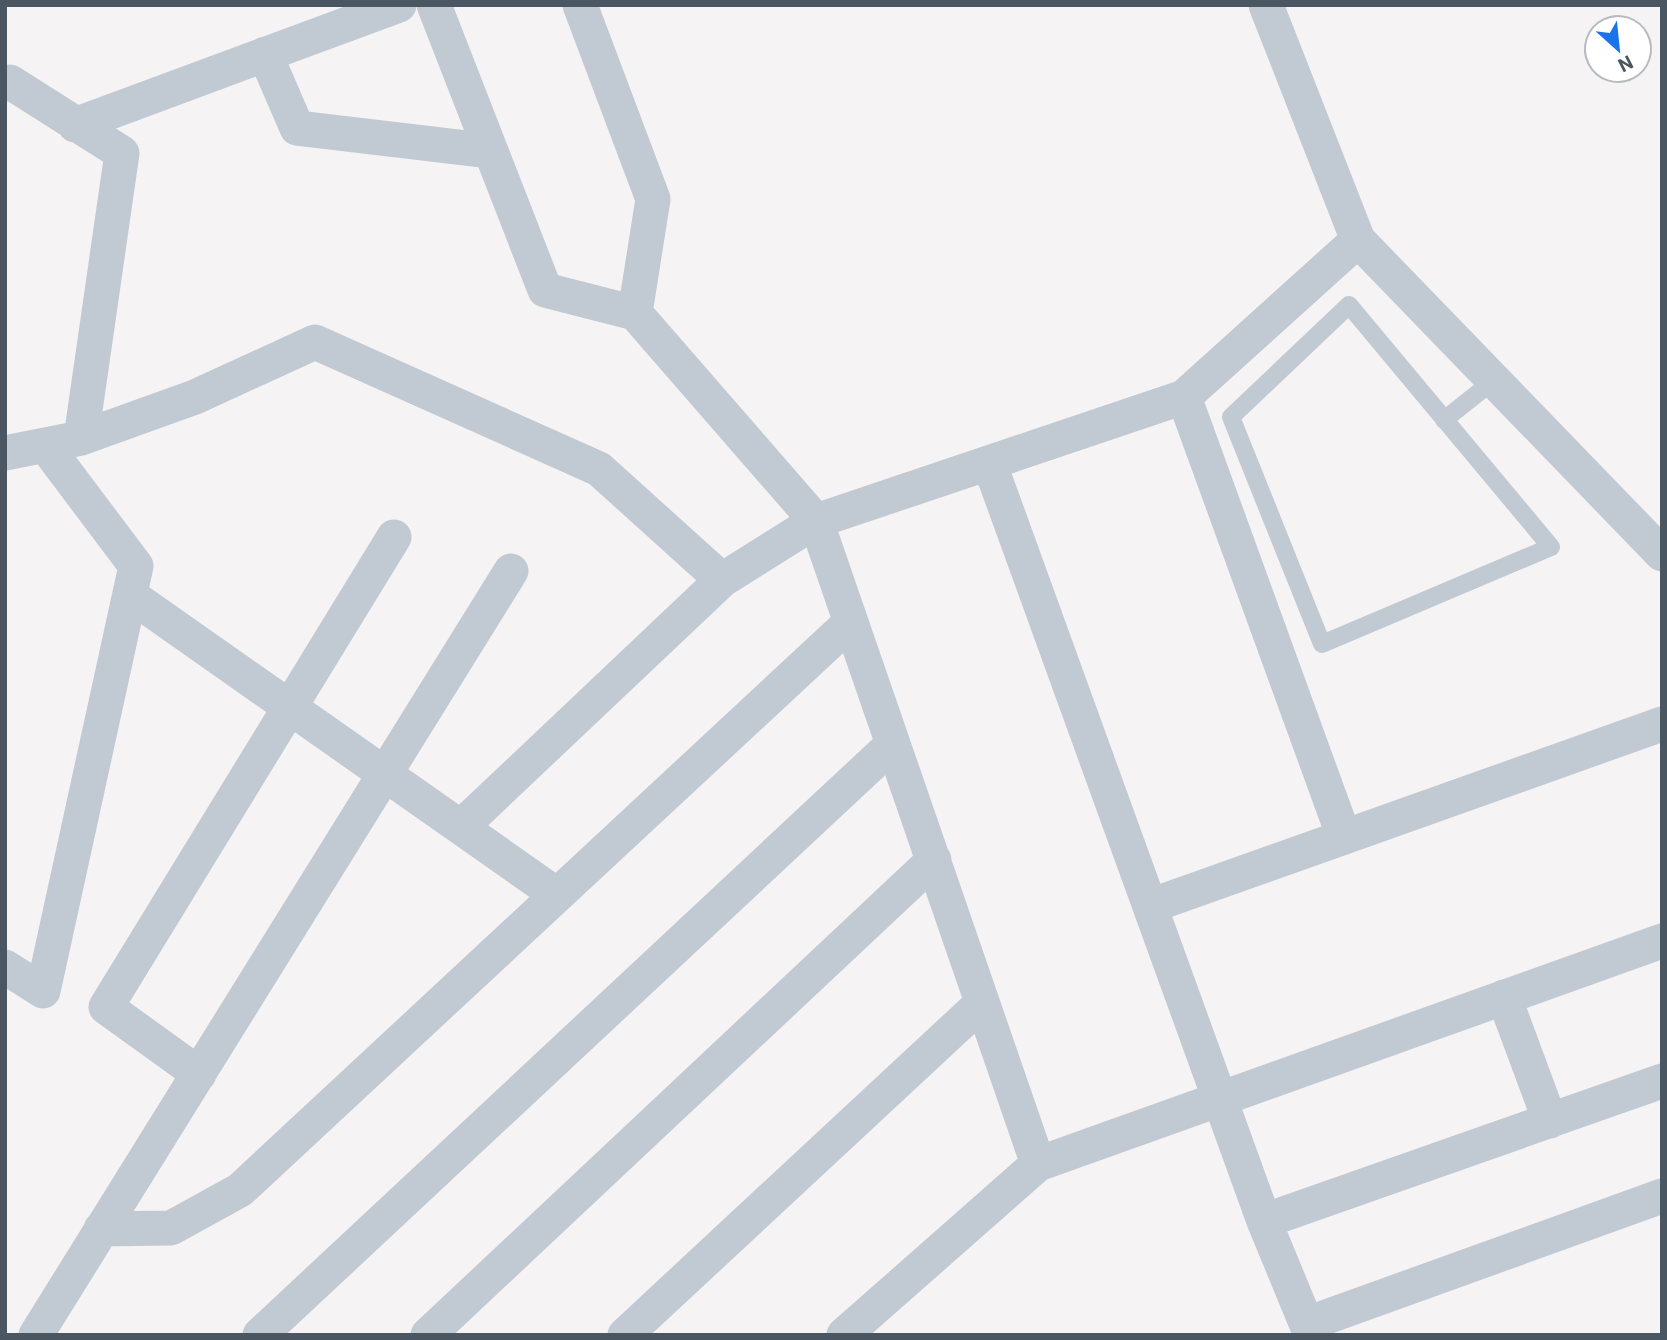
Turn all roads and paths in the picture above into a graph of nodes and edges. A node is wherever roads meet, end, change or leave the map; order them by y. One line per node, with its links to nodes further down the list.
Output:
1 (399, 5): 5 (street)
2 (434, 5): 8 (street)
3 (580, 5): 10 (street)
4 (1266, 5): 9 (street)
5 (265, 54): 7 (street); 8 (street)
6 (5, 84): 7 (street)
7 (75, 125): 14 (street)
8 (491, 152): 10 (street)
9 (1358, 240): 11 (street); 12 (street)
10 (635, 313): 18 (street)
11 (1493, 381): 13 (lane); 20 (street)
12 (1184, 397): 17 (street); 30 (street)
13 (1444, 419): 13 (lane)
14 (81, 438): 15 (street); 22 (street)
15 (45, 445): 16 (street); 23 (street)
16 (5, 453)
17 (990, 465): 18 (street); 33 (street)
18 (816, 521): 22 (street); 24 (street)
19 (394, 537): 25 (street)
20 (1662, 554)
21 (511, 571): 28 (street)
22 (722, 580): 29 (street)
23 (130, 595): 25 (street); 35 (street)
24 (851, 622): 27 (street); 32 (street)
25 (291, 706): 28 (street); 38 (street)
26 (1662, 724): 30 (street)
27 (893, 744): 31 (street); 48 (street)
28 (387, 775): 29 (street); 38 (street)
29 (462, 826): 32 (street)
30 (1344, 837): 33 (street)
31 (934, 860): 37 (street); 49 (street)
32 (557, 895): 45 (street)
33 (1150, 906): 40 (street)
34 (1662, 941): 36 (street)
35 (5, 967)
36 (1504, 997): 40 (street); 41 (street)
37 (981, 1004): 42 (street); 50 (street)
38 (200, 1074): 45 (street)
39 (1662, 1082): 41 (street)
40 (1220, 1099): 42 (street); 44 (street)
41 (1550, 1121): 44 (street)
42 (1038, 1164): 51 (street)
43 (1662, 1196): 46 (street)
44 (1265, 1221): 46 (street)
45 (102, 1229): 47 (street)
46 (1309, 1330)
47 (36, 1335)
48 (260, 1335)
49 (428, 1335)
50 (625, 1335)
51 (844, 1335)

